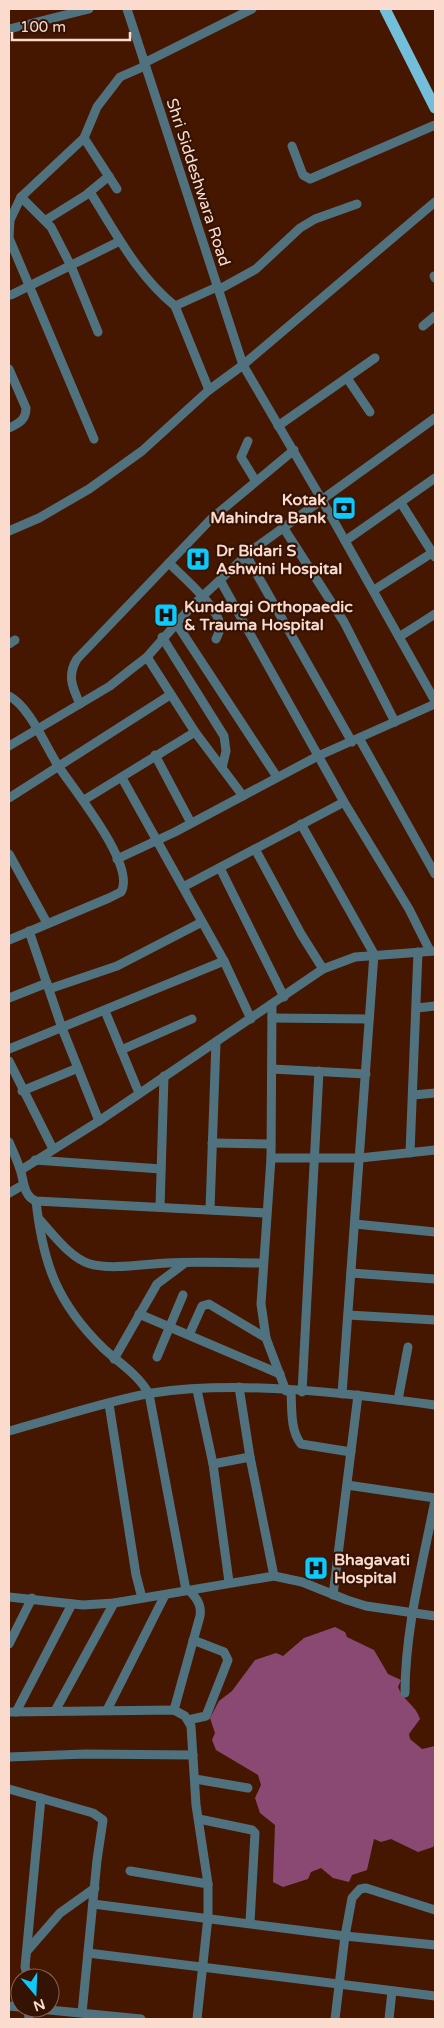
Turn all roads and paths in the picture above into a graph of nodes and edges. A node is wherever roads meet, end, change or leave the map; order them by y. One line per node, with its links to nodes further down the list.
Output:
1 (89, 9): 5 (street)
2 (126, 9): 6 (street, Shri Siddeshwara Road)
3 (252, 9): 6 (street)
4 (385, 9): 7 (main road)
5 (9, 29)
6 (145, 64): 9 (street); 22 (street, Shri Siddeshwara Road)
7 (435, 108)
8 (435, 125): 10 (street)
9 (84, 138): 11 (street); 14 (street)
10 (292, 146)
11 (109, 176): 12 (street); 13 (street)
12 (117, 189)
13 (90, 192): 17 (street); 19 (street)
14 (21, 197): 17 (street); 18 (street)
15 (435, 202): 29 (street)
16 (357, 204): 22 (street)
17 (46, 220): 20 (street)
18 (9, 238): 21 (street)
19 (120, 241): 20 (street); 24 (street)
20 (71, 266): 21 (street); 27 (street)
21 (29, 286): 23 (street); 37 (street)
22 (218, 289): 24 (street); 29 (street, Shri Siddeshwara Road)
23 (11, 296)
24 (175, 306): 32 (street)
25 (435, 316): 26 (street)
26 (423, 326)
27 (98, 332)
28 (375, 358): 31 (street)
29 (243, 365): 32 (street); 35 (street, Shri Siddeshwara Road)
30 (10, 374): 36 (street)
31 (347, 378): 33 (street); 35 (street)
32 (209, 390): 45 (street)
33 (370, 412)
34 (435, 418): 42 (street)
35 (278, 426): 39 (street, Shri Siddeshwara Road)
36 (9, 428)
37 (94, 439)
38 (248, 441): 41 (street)
39 (294, 450): 41 (street); 42 (street, Shri Siddeshwara Road)
40 (435, 478): 43 (street)
41 (255, 480): 49 (street)
42 (322, 500): 44 (street); 46 (street, Shri Siddeshwara Road)
43 (401, 503): 46 (street); 47 (street)
44 (283, 527): 48 (street); 63 (street)
45 (9, 531)
46 (345, 540): 51 (street, Shri Siddeshwara Road)
47 (434, 554): 51 (street)
48 (246, 555): 50 (street); 66 (street)
49 (169, 563): 52 (street); 62 (street)
50 (220, 580): 52 (street); 69 (street)
51 (374, 590): 56 (street, Shri Siddeshwara Road)
52 (202, 596): 54 (street); 57 (street)
53 (435, 614): 56 (street)
54 (176, 623): 55 (street); 72 (street)
55 (162, 637): 58 (street); 71 (street)
56 (400, 637): 61 (street, Shri Siddeshwara Road)
57 (216, 639)
58 (147, 657): 59 (street); 62 (street)
59 (170, 694): 65 (street); 70 (street)
60 (9, 696): 64 (street)
61 (435, 703): 63 (street)
62 (80, 704): 64 (street)
63 (395, 722): 66 (street)
64 (37, 729): 67 (street); 70 (street)
65 (195, 732): 68 (street); 71 (street)
66 (356, 740): 69 (street); 85 (street)
67 (9, 746)
68 (155, 755): 73 (street); 78 (street)
69 (318, 756): 72 (street); 77 (street)
70 (58, 766): 75 (street); 76 (street)
71 (222, 768): 74 (street)
72 (277, 777): 74 (street)
73 (122, 778): 76 (street); 80 (street)
74 (243, 796): 78 (street)
75 (9, 798)
76 (84, 800): 83 (street)
77 (344, 802): 79 (street); 91 (street)
78 (191, 824): 80 (street)
79 (301, 824): 81 (street); 93 (street)
80 (156, 841): 83 (street); 86 (street)
81 (255, 849): 84 (street); 95 (street)
82 (9, 854): 88 (street)
83 (117, 859): 88 (street)
84 (220, 868): 86 (street); 97 (street)
85 (435, 874)
86 (183, 887): 87 (street)
87 (202, 922): 94 (street); 96 (street)
88 (47, 923): 89 (street)
89 (29, 930): 90 (street); 96 (street)
90 (10, 936)
91 (433, 951): 92 (street)
92 (418, 952): 93 (street); 101 (street)
93 (374, 954): 95 (street); 104 (street)
94 (224, 961): 102 (street); 106 (street)
95 (323, 969): 97 (street)
96 (48, 986): 98 (street); 107 (street)
97 (284, 997): 99 (street)
98 (9, 998)
99 (272, 1006): 103 (street); 106 (street)
100 (435, 1006): 101 (street)
101 (417, 1008): 120 (street)
102 (105, 1011): 107 (street); 110 (street)
103 (272, 1018): 104 (street); 113 (street)
104 (370, 1018): 115 (street)
105 (192, 1019): 110 (street)
106 (251, 1020): 108 (street)
107 (62, 1028): 109 (street); 112 (street)
108 (216, 1042): 116 (street); 123 (street)
109 (9, 1049)
110 (121, 1050): 118 (street)
111 (9, 1062): 117 (street)
112 (78, 1068): 117 (street); 121 (street)
113 (272, 1069): 114 (street); 124 (street)
114 (319, 1071): 115 (street); 130 (street)
115 (366, 1074): 129 (street)
116 (164, 1076): 118 (street); 132 (street)
117 (22, 1091): 125 (street)
118 (139, 1093): 121 (street)
119 (435, 1093): 120 (street)
120 (413, 1095): 127 (street)
121 (99, 1122): 125 (street)
122 (9, 1142): 133 (street)
123 (212, 1143): 124 (street); 138 (street)
124 (271, 1144): 128 (street)
125 (54, 1149): 131 (street)
126 (435, 1150): 127 (street)
127 (410, 1152): 129 (street)
128 (271, 1158): 130 (street); 139 (street)
129 (360, 1158): 130 (street); 141 (street)
130 (316, 1159): 161 (street)
131 (35, 1160): 132 (street); 133 (street)
132 (161, 1169): 137 (street)
133 (21, 1170): 134 (street)
134 (23, 1185): 135 (street); 136 (street)
135 (9, 1193)
136 (36, 1201): 137 (street); 140 (street)
137 (160, 1206): 138 (street)
138 (210, 1209): 139 (street)
139 (266, 1213): 144 (street)
140 (38, 1218): 143 (street); 156 (street)
141 (355, 1224): 142 (street); 145 (street)
142 (435, 1232)
143 (186, 1263): 144 (street); 148 (street)
144 (263, 1263): 153 (street)
145 (351, 1273): 146 (street); 149 (street)
146 (435, 1279)
147 (183, 1295): 151 (street)
148 (138, 1314): 151 (street); 156 (street)
149 (348, 1315): 150 (street); 163 (street)
150 (435, 1320)
151 (169, 1328): 152 (street); 155 (street)
152 (189, 1335): 153 (street); 157 (street)
153 (266, 1338): 157 (street)
154 (408, 1347): 165 (street)
155 (157, 1356)
156 (114, 1359): 162 (street)
157 (280, 1374): 160 (street)
158 (239, 1387): 159 (street); 160 (street); 170 (street)
159 (197, 1390): 162 (street); 171 (street)
160 (288, 1391): 161 (street); 169 (street)
161 (302, 1392): 163 (street)
162 (149, 1394): 166 (street); 176 (street)
163 (342, 1394): 164 (street)
164 (358, 1395): 165 (street); 169 (street)
165 (398, 1400): 167 (street)
166 (108, 1404): 168 (street); 181 (street)
167 (435, 1405)
168 (9, 1431)
169 (351, 1452): 172 (street)
170 (250, 1457): 171 (street); 174 (street)
171 (213, 1464): 175 (street)
172 (347, 1485): 173 (street); 178 (street)
173 (435, 1499): 184 (street)
174 (274, 1576): 175 (street); 178 (street)
175 (228, 1582): 176 (street)
176 (188, 1590): 177 (street); 186 (street)
177 (166, 1594): 181 (street); 189 (street)
178 (333, 1595): 184 (street)
179 (9, 1597): 180 (street)
180 (32, 1598): 183 (street); 187 (street)
181 (142, 1598): 182 (street)
182 (114, 1603): 183 (street); 191 (street)
183 (72, 1604): 192 (street)
184 (413, 1612): 185 (street); 188 (street)
185 (435, 1616)
186 (193, 1640): 190 (street); 193 (street)
187 (9, 1644)
188 (405, 1693)
189 (107, 1710): 190 (street); 191 (street)
190 (174, 1710): 193 (street)
191 (54, 1711): 192 (street)
192 (12, 1712)
193 (188, 1720): 194 (street)
194 (193, 1755): 195 (street); 196 (street)
195 (9, 1757)
196 (195, 1779): 197 (street); 200 (street)
197 (248, 1788)
198 (9, 1789): 199 (street)
199 (41, 1798): 203 (street); 210 (street)
200 (199, 1819): 202 (street); 207 (street)
201 (130, 1871): 202 (street)
202 (208, 1884): 206 (street)
203 (94, 1888): 204 (street); 210 (street)
204 (94, 1904): 206 (street); 211 (street)
205 (435, 1910): 208 (street)
206 (208, 1917): 207 (street); 212 (street)
207 (250, 1922): 208 (street)
208 (345, 1936): 209 (street); 214 (street)
209 (435, 1945)
210 (27, 1951): 213 (street)
211 (88, 1953): 212 (street); 218 (street)
212 (203, 1967): 214 (street); 221 (street)
213 (25, 1968)
214 (338, 1984): 215 (street); 222 (street)
215 (392, 1991): 216 (street); 223 (street)
216 (435, 1996)
217 (60, 2012): 218 (street)
218 (85, 2016): 219 (street)
219 (136, 2019): 220 (street)
220 (141, 2019)
221 (197, 2019)
222 (335, 2019)
223 (389, 2019)

